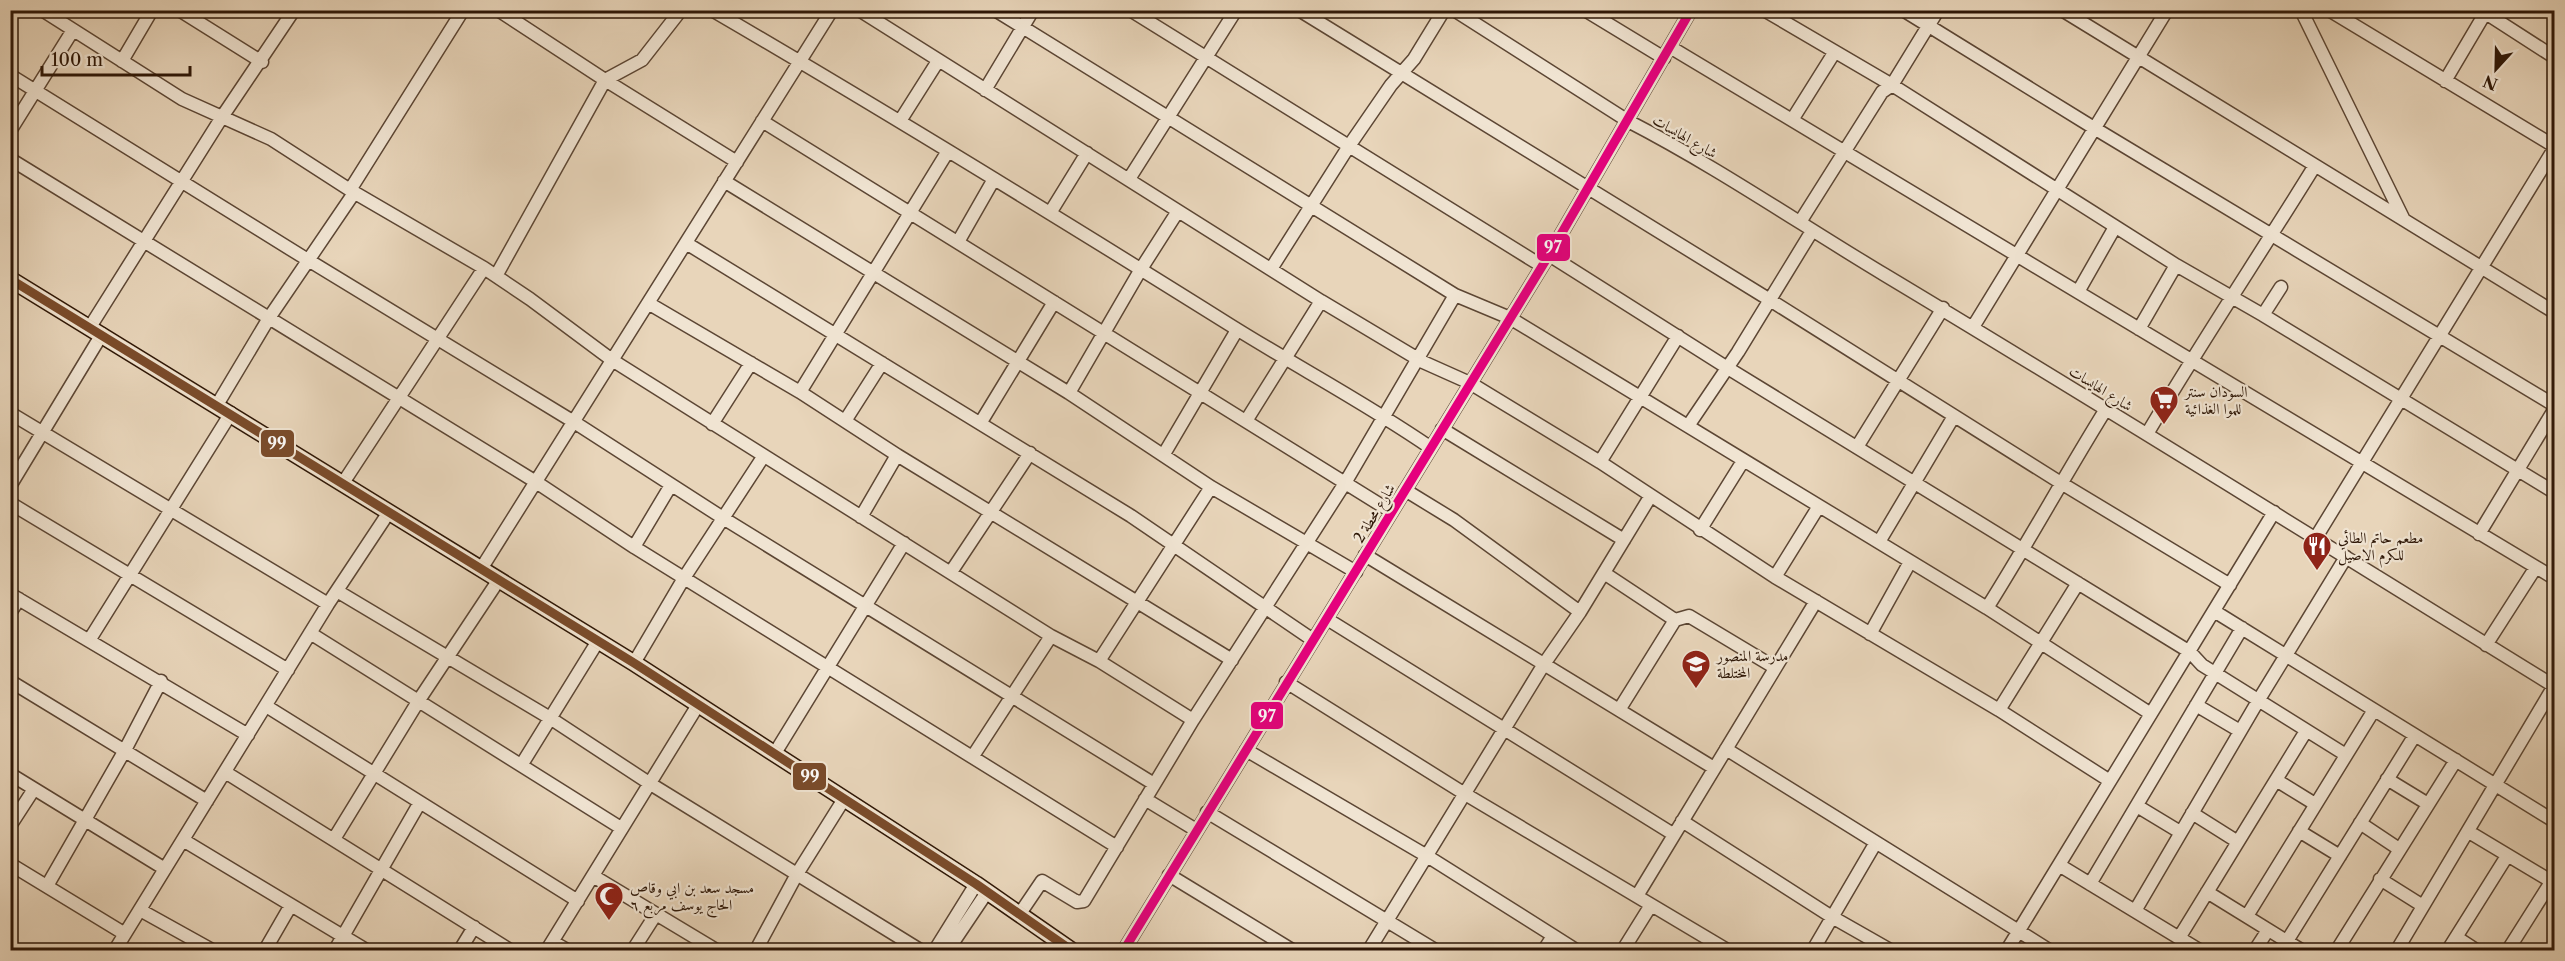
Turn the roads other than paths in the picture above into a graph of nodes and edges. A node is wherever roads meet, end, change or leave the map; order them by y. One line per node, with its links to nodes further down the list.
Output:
1 (42, 10): 30 (street)
2 (152, 10): 36 (street)
3 (179, 10): 38 (street)
4 (294, 10): 38 (street)
5 (464, 10): 69 (street)
6 (498, 10): 42 (street)
7 (681, 10): 42 (street)
8 (712, 10): 39 (street)
9 (832, 10): 39 (street)
10 (859, 10): 37 (street)
11 (995, 10): 29 (street)
12 (1033, 10): 29 (street)
13 (1130, 10): 35 (street)
14 (1236, 10): 35 (street)
15 (1299, 10): 40 (street)
16 (1444, 10): 40 (street)
17 (1454, 10): 52 (street, شارع الهايسات)
18 (1586, 10): 31 (street)
19 (1691, 10): 31 (street, شارع محطة 2)
20 (1764, 10): 32 (street)
21 (1903, 10): 28 (street)
22 (1938, 10): 28 (street)
23 (2062, 10): 33 (street)
24 (2167, 10): 33 (street)
25 (2301, 10): 74 (street)
26 (2329, 10): 43 (street)
27 (2485, 11): 34 (street); 43 (street)
28 (1928, 26): 44 (street); 53 (street)
29 (1023, 28): 46 (street); 48 (street)
30 (73, 30): 36 (street); 45 (street)
31 (1667, 53): 49 (street); 52 (street, شارع محطة 2)
32 (1834, 53): 44 (street); 49 (street)
33 (2137, 55): 53 (street); 62 (street)
34 (2554, 57)
35 (1207, 59): 48 (street); 55 (street)
36 (122, 61): 47 (street)
37 (938, 61): 46 (street); 51 (street)
38 (262, 62): 47 (street)
39 (800, 62): 50 (street); 51 (street)
40 (1402, 74): 55 (street); 68 (street)
41 (10, 75): 45 (street)
42 (605, 81): 61 (street); 91 (street)
43 (2445, 81): 56 (street)
44 (1892, 85): 57 (street); 67 (street)
45 (35, 90): 54 (street); 65 (street)
46 (985, 90): 59 (street)
47 (222, 117): 65 (street); 69 (street)
48 (1168, 118): 64 (street); 70 (street)
49 (1792, 120): 57 (street)
50 (762, 121): 61 (street); 72 (street)
51 (900, 121): 58 (street)
52 (1628, 121): 68 (street, شارع محطة 2); 75 (street, شارع الهايسات)
53 (2094, 128): 67 (street); 78 (street)
54 (10, 131)
55 (1349, 146): 70 (street); 84 (street)
56 (2554, 148): 86 (street)
57 (1844, 150): 75 (street); 82 (street)
58 (948, 151): 63 (street); 72 (street)
59 (1087, 153): 64 (street); 73 (street)
60 (10, 159): 79 (street)
61 (737, 162): 66 (street)
62 (2314, 167): 74 (street); 78 (street)
63 (994, 179): 73 (street); 80 (street)
64 (1129, 179): 71 (street)
65 (182, 181): 79 (street); 83 (street)
66 (724, 181): 81 (street); 90 (street)
67 (2058, 188): 76 (street); 82 (street)
68 (1589, 189): 84 (street, شارع محطة 2); 97 (street)
69 (352, 191): 83 (street); 87 (street)
70 (1311, 206): 89 (street); 95 (street)
71 (1178, 211): 88 (street); 89 (street)
72 (909, 212): 80 (street); 90 (street)
73 (1050, 213): 88 (street)
74 (2404, 221): 86 (street)
75 (1800, 222): 77 (street, شارع الهايسات)
76 (2115, 227): 85 (street); 94 (street)
77 (1812, 231): 97 (street); 101 (street, شارع الهايسات)
78 (2272, 235): 96 (street); 113 (street)
79 (143, 242): 104 (street); 109 (street)
80 (958, 242): 99 (street)
81 (686, 243): 100 (street); 111 (street)
82 (2018, 256): 94 (street); 106 (street)
83 (308, 260): 104 (street); 114 (street)
84 (1546, 260): 105 (street, شارع محطة 2); 112 (street)
85 (2176, 265): 96 (street); 107 (street)
86 (2482, 267): 102 (street); 113 (street)
87 (484, 268): 91 (street); 114 (street)
88 (1141, 269): 108 (street); 110 (street)
89 (1271, 269): 98 (street)
90 (873, 272): 111 (street); 119 (street)
91 (496, 276): 117 (street)
92 (10, 279): 109 (main road)
93 (2281, 287): 103 (street)
94 (2078, 291): 107 (street)
95 (1455, 295): 105 (street); 115 (street)
96 (2233, 298): 103 (street); 118 (street)
97 (1770, 300): 122 (street); 123 (street)
98 (1321, 301): 115 (street); 116 (street)
99 (1054, 302): 110 (street); 119 (street)
100 (648, 303): 117 (street); 120 (street)
101 (1942, 308): 106 (street, شارع الهايسات); 123 (street)
102 (2554, 312)
103 (2263, 315): 130 (street)
104 (269, 318): 129 (street); 132 (street)
105 (1510, 318): 124 (street, شارع محطة 2); 128 (street)
106 (1973, 327): 133 (street, شارع الهايسات)
107 (2139, 329): 118 (street)
108 (1237, 330): 116 (street); 127 (street)
109 (96, 331): 132 (main road); 145 (street)
110 (1104, 333): 126 (street); 127 (street)
111 (837, 335): 121 (street); 125 (street)
112 (1678, 336): 122 (street); 128 (street)
113 (2439, 336): 130 (street); 131 (street)
114 (439, 339): 129 (street); 140 (street)
115 (1419, 358): 124 (street); 136 (street)
116 (1286, 359): 136 (street); 139 (street)
117 (612, 360): 140 (street); 142 (street)
118 (2191, 360): 146 (street); 155 (street)
119 (1017, 362): 126 (street); 141 (street)
120 (751, 363): 125 (street); 142 (street)
121 (882, 363): 138 (street); 141 (street)
122 (1726, 367): 143 (street); 147 (street)
123 (1899, 381): 137 (street); 147 (street)
124 (1470, 383): 144 (street, شارع محطة 2); 154 (street)
125 (800, 392): 138 (street)
126 (1069, 393): 150 (street)
127 (1201, 393): 139 (street); 150 (street)
128 (1639, 396): 143 (street); 154 (street)
129 (400, 399): 157 (street); 158 (street)
130 (2400, 400): 155 (street); 156 (street)
131 (2554, 405)
132 (224, 409): 158 (main road); 170 (street)
133 (2106, 409): 146 (street, شارع الهايسات); 161 (street)
134 (2554, 410): 156 (street)
135 (10, 412): 145 (street)
136 (1383, 415): 148 (street); 159 (street)
137 (1954, 416): 160 (street); 161 (street)
138 (845, 421): 151 (street)
139 (1246, 421): 159 (street)
140 (574, 422): 157 (street); 162 (street)
141 (981, 422): 149 (street)
142 (712, 424): 152 (street)
143 (1688, 426): 153 (street)
144 (1442, 429): 148 (street, شارع محطة 2); 180 (street)
145 (44, 433): 163 (street); 170 (street)
146 (2147, 434): 173 (street, شارع الهايسات)
147 (1857, 447): 160 (street)
148 (1431, 448): 165 (street, شارع محطة 2)
149 (1030, 453): 174 (street); 184 (street)
150 (1164, 454): 164 (street)
151 (897, 455): 174 (street); 175 (street)
152 (763, 457): 175 (street); 176 (street)
153 (1743, 461): 169 (street); 177 (street)
154 (1600, 462): 167 (street)
155 (2361, 464): 178 (street); 179 (street)
156 (2518, 470): 166 (street); 178 (street)
157 (536, 482): 185 (street); 191 (street)
158 (344, 483): 171 (main road)
159 (1345, 483): 172 (street); 181 (street)
160 (1915, 483): 183 (street); 186 (street)
161 (2061, 483): 186 (street); 201 (street)
162 (671, 485): 176 (street); 185 (street)
163 (10, 486)
164 (1211, 487): 181 (street); 184 (street)
165 (1405, 490): 172 (street, شارع محطة 2); 211 (street)
166 (2554, 492)
167 (1650, 497): 177 (street); 180 (street)
168 (10, 503): 195 (street)
169 (1819, 506): 183 (street); 196 (street)
170 (170, 510): 195 (street); 206 (street)
171 (389, 512): 191 (main road); 202 (street)
172 (1392, 512): 187 (street, شارع محطة 2)
173 (2274, 512): 179 (street, شارع الهايسات); 201 (street)
174 (992, 513): 192 (street); 205 (street)
175 (861, 517): 182 (street)
176 (723, 518): 197 (street); 207 (street)
177 (1700, 530): 196 (street)
178 (2479, 534): 190 (street)
179 (2315, 539): 188 (street, شارع الهايسات)
180 (1624, 540): 194 (street)
181 (1307, 542): 193 (street); 208 (street)
182 (904, 543): 192 (street); 207 (street)
183 (1879, 543): 189 (street)
184 (1175, 544): 205 (street); 208 (street)
185 (634, 547): 197 (street)
186 (2024, 550): 200 (street); 209 (street)
187 (1365, 555): 193 (street, شارع محطة 2); 230 (street)
188 (2346, 557): 223 (street, شارع الهايسات); 225 (street)
189 (1910, 562): 209 (street); 217 (street)
190 (2536, 567): 198 (street); 223 (street)
191 (481, 570): 199 (main road)
192 (951, 572): 218 (street)
193 (1356, 572): 213 (street, شارع محطة 2)
194 (1604, 573): 211 (street); 214 (street)
195 (131, 575): 219 (street); 233 (street)
196 (1775, 577): 204 (street)
197 (684, 578): 229 (street); 232 (street)
198 (2554, 578)
199 (498, 581): 221 (main road); 226 (street)
200 (2078, 583): 222 (street); 224 (street)
201 (2230, 585): 210 (street)
202 (337, 591): 206 (street); 226 (street)
203 (15, 596): 212 (street); 219 (street)
204 (1816, 601): 217 (street); 231 (street)
205 (1136, 603): 227 (street); 228 (street)
206 (328, 604): 216 (street)
207 (867, 605): 232 (street); 239 (street)
208 (1266, 607): 220 (street); 227 (street)
209 (1987, 608): 222 (street)
210 (2214, 611): 215 (street); 224 (street)
211 (1580, 612): 230 (street)
212 (10, 613)
213 (1327, 619): 220 (street, شارع محطة 2); 251 (street)
214 (1675, 620): 231 (street); 245 (street)
215 (2242, 628): 225 (street); 234 (street)
216 (310, 633): 233 (street); 240 (street)
217 (1870, 634): 246 (street)
218 (1051, 636): 228 (street); 239 (street)
219 (90, 639): 236 (street)
220 (1313, 640): 237 (street, شارع محطة 2)
221 (598, 641): 229 (main road); 249 (street)
222 (2040, 645): 246 (street); 248 (street)
223 (2486, 645): 238 (street, شارع الهايسات)
224 (2190, 652): 234 (street); 248 (street)
225 (2286, 657): 241 (street); 247 (street)
226 (448, 658): 240 (street); 249 (street)
227 (1232, 660): 250 (street)
228 (1099, 661): 250 (street)
229 (634, 663): 242 (main road)
230 (1544, 664): 245 (street); 251 (street)
231 (1774, 667): 256 (street)
232 (828, 668): 259 (street); 261 (street)
233 (288, 670): 244 (street)
234 (2215, 673): 241 (street); 243 (street)
235 (10, 681): 257 (street)
236 (161, 681): 254 (street); 257 (street)
237 (1286, 682): 258 (street, شارع محطة 2); 275 (street)
238 (2554, 686): 273 (street)
239 (1011, 696): 261 (street); 272 (street)
240 (420, 700): 263 (street); 267 (street)
241 (2258, 701): 252 (street); 253 (street)
242 (698, 705): 259 (main road); 271 (street)
243 (2196, 705): 252 (street); 282 (street)
244 (266, 706): 254 (street); 267 (street)
245 (1619, 710): 264 (street)
246 (1999, 710): 270 (street)
247 (2374, 710): 255 (street); 260 (street)
248 (2151, 714): 270 (street)
249 (550, 718): 263 (street); 271 (street)
250 (1193, 720): 272 (street)
251 (1504, 729): 275 (street); 295 (street)
252 (2240, 731): 284 (street)
253 (2306, 731): 260 (street); 269 (street)
254 (248, 735): 265 (street)
255 (2415, 735): 262 (street); 268 (street)
256 (1726, 749): 264 (street); 299 (street)
257 (125, 750): 278 (street); 285 (street)
258 (1246, 750): 283 (street, شارع محطة 2); 302 (street)
259 (775, 753): 276 (main road)
260 (2346, 755): 280 (street)
261 (973, 756): 300 (street)
262 (2456, 760): 273 (street); 281 (street)
263 (522, 764): 290 (street)
264 (1714, 768): 286 (street)
265 (225, 772): 278 (street); 296 (street)
266 (10, 774): 274 (street)
267 (374, 774): 279 (street); 296 (street)
268 (2387, 779): 281 (street); 288 (street)
269 (2276, 780): 280 (street); 298 (street)
270 (2110, 781): 306 (street)
271 (649, 783): 290 (street); 309 (street)
272 (1154, 784): 277 (street)
273 (2497, 784): 287 (street); 294 (street)
274 (34, 789): 285 (street); 289 (street)
275 (1465, 794): 302 (street); 318 (street)
276 (844, 799): 309 (street); 316 (main road)
277 (1145, 799): 291 (street); 300 (street)
278 (207, 801): 297 (street)
279 (419, 804): 308 (street); 319 (street)
280 (2315, 804): 292 (street)
281 (2428, 804): 301 (street)
282 (2137, 806): 293 (street); 314 (street)
283 (1207, 812): 291 (street, شارع محطة 2); 329 (street)
284 (2192, 813): 293 (street); 298 (street)
285 (86, 821): 307 (street); 315 (street)
286 (1682, 821): 295 (street); 328 (street)
287 (2554, 821)
288 (2360, 824): 301 (street); 303 (street)
289 (10, 826)
290 (621, 828): 311 (street)
291 (1196, 830): 310 (street, شارع محطة 2)
292 (2299, 831): 303 (street); 327 (street)
293 (2180, 832): 324 (street)
294 (2469, 832): 304 (street); 322 (street)
295 (1673, 834): 318 (street)
296 (334, 839): 308 (street)
297 (183, 840): 307 (street); 320 (street)
298 (2238, 842): 317 (street)
299 (1875, 844): 328 (street); 332 (street)
300 (1117, 847): 326 (street)
301 (2399, 849): 312 (street)
302 (1427, 856): 329 (street); 334 (street)
303 (2340, 856): 338 (street)
304 (2507, 856): 313 (street); 337 (street)
305 (10, 864): 315 (street)
306 (2059, 865): 314 (street); 332 (street)
307 (165, 869): 323 (street)
308 (382, 869): 330 (street); 335 (street)
309 (797, 874): 351 (street); 352 (street)
310 (1169, 874): 356 (street, شارع محطة 2); 357 (street)
311 (594, 876): 319 (street); 325 (street)
312 (2380, 879): 322 (street); 371 (street)
313 (2553, 882): 374 (street)
314 (2090, 884): 324 (street)
315 (47, 886): 333 (street)
316 (981, 888): 326 (main road); 353 (street); 354 (street)
317 (2207, 892): 327 (street); 336 (street)
318 (1637, 896): 321 (street)
319 (578, 901): 339 (street)
320 (291, 905): 335 (street); 343 (street)
321 (1651, 905): 362 (street); 363 (street)
322 (2423, 906): 340 (street)
323 (140, 910): 333 (street); 342 (street)
324 (2135, 911): 336 (street)
325 (656, 914): 349 (street); 350 (street)
326 (1019, 915): 355 (main road)
327 (2247, 916): 331 (street)
328 (1832, 917): 364 (street); 365 (street)
329 (1387, 921): 358 (street); 359 (street)
330 (474, 927): 346 (street); 347 (street)
331 (2268, 930): 338 (street); 369 (street)
332 (2018, 932): 366 (street); 367 (street)
333 (125, 934): 341 (street)
334 (1553, 936): 360 (street); 361 (street)
335 (343, 937): 344 (street); 345 (street)
336 (2179, 938): 368 (street)
337 (2456, 938): 372 (street); 373 (street)
338 (2287, 941): 370 (street)
339 (550, 946): 348 (street)
340 (2404, 948)
341 (115, 951)
342 (212, 951)
343 (265, 951)
344 (335, 951)
345 (366, 951)
346 (460, 951)
347 (510, 951)
348 (567, 951)
349 (633, 951)
350 (716, 951)
351 (756, 951)
352 (920, 951)
353 (935, 951)
354 (948, 951)
355 (1071, 951)
356 (1124, 951)
357 (1292, 951)
358 (1369, 951)
359 (1435, 951)
360 (1544, 951)
361 (1576, 951)
362 (1623, 951)
363 (1726, 951)
364 (1813, 951)
365 (1890, 951)
366 (2007, 951)
367 (2049, 951)
368 (2199, 951)
369 (2255, 951)
370 (2301, 951)
371 (2337, 951)
372 (2448, 951)
373 (2476, 951)
374 (2508, 951)

